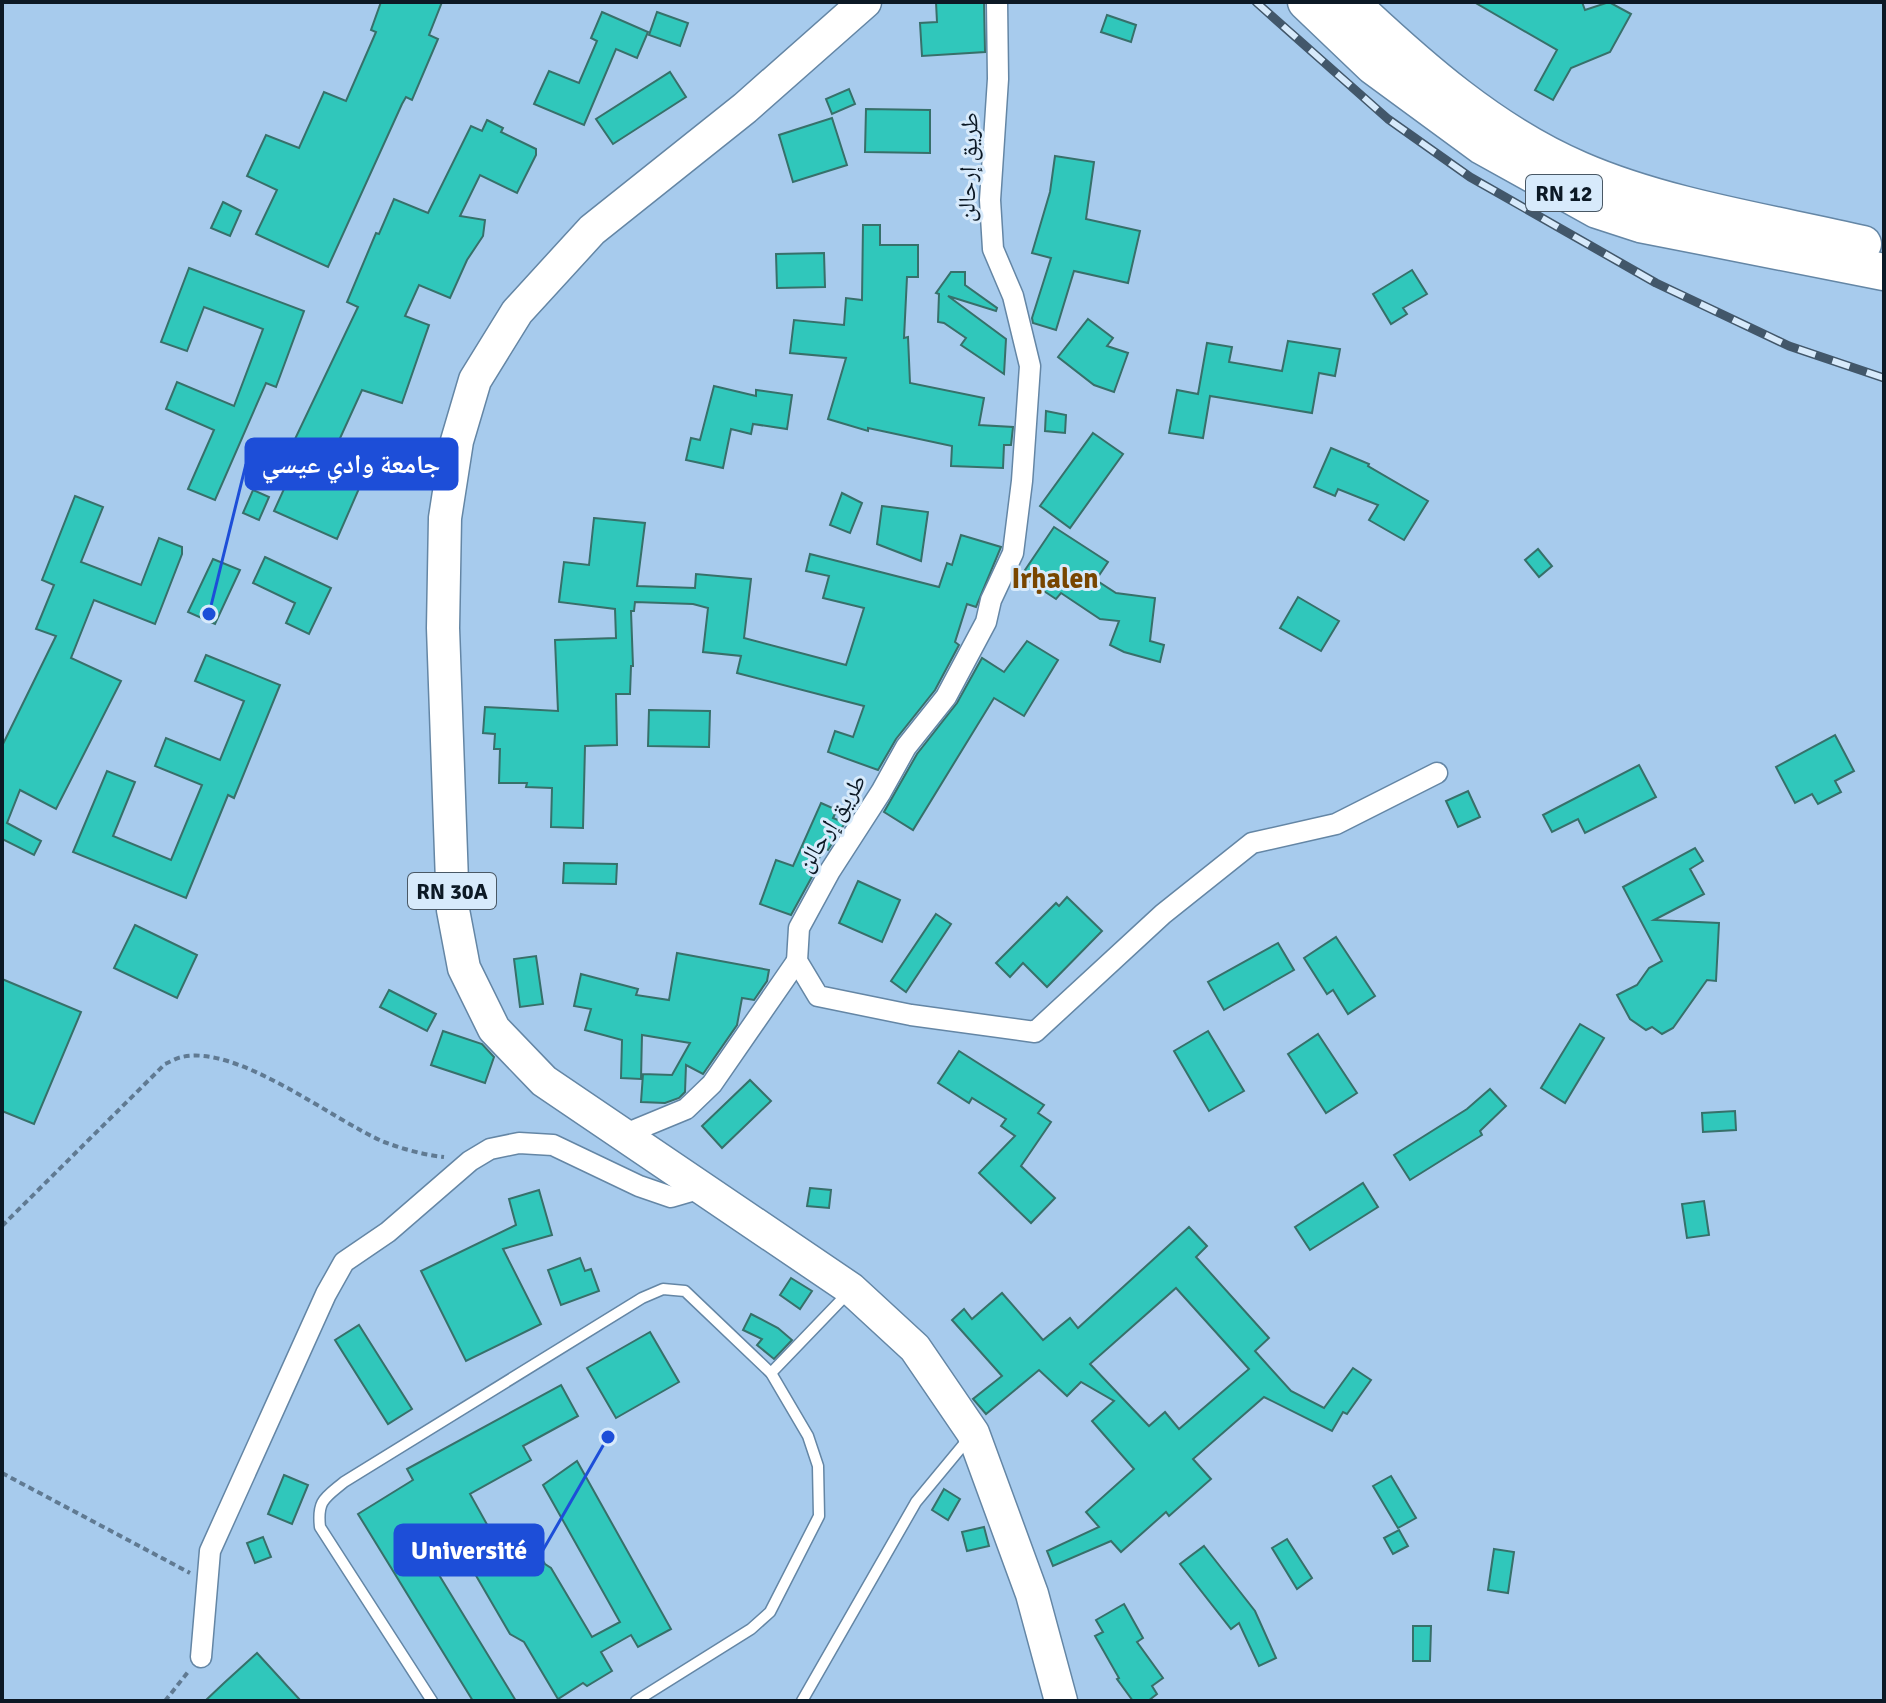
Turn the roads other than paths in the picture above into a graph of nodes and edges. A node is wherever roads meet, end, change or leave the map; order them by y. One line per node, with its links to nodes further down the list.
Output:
1 (865, 2): 8 (main road, RN 30A)
2 (997, 2): 7 (street, طريق إرحالن)
3 (1306, 2): 5 (highway, RN 12)
4 (1350, 2): 5 (highway, RN 12)
5 (1882, 260)
6 (1437, 773): 7 (street)
7 (797, 961): 8 (street)
8 (623, 1135): 9 (main road, RN 30A)
9 (702, 1188): 10 (main road, RN 30A); 13 (street)
10 (851, 1289): 11 (lane); 12 (main road, RN 30A)
11 (771, 1373): 14 (lane); 15 (lane)
12 (973, 1433): 16 (lane); 17 (main road, RN 30A)
13 (201, 1657)
14 (432, 1701)
15 (636, 1701)
16 (802, 1701)
17 (1061, 1701)

